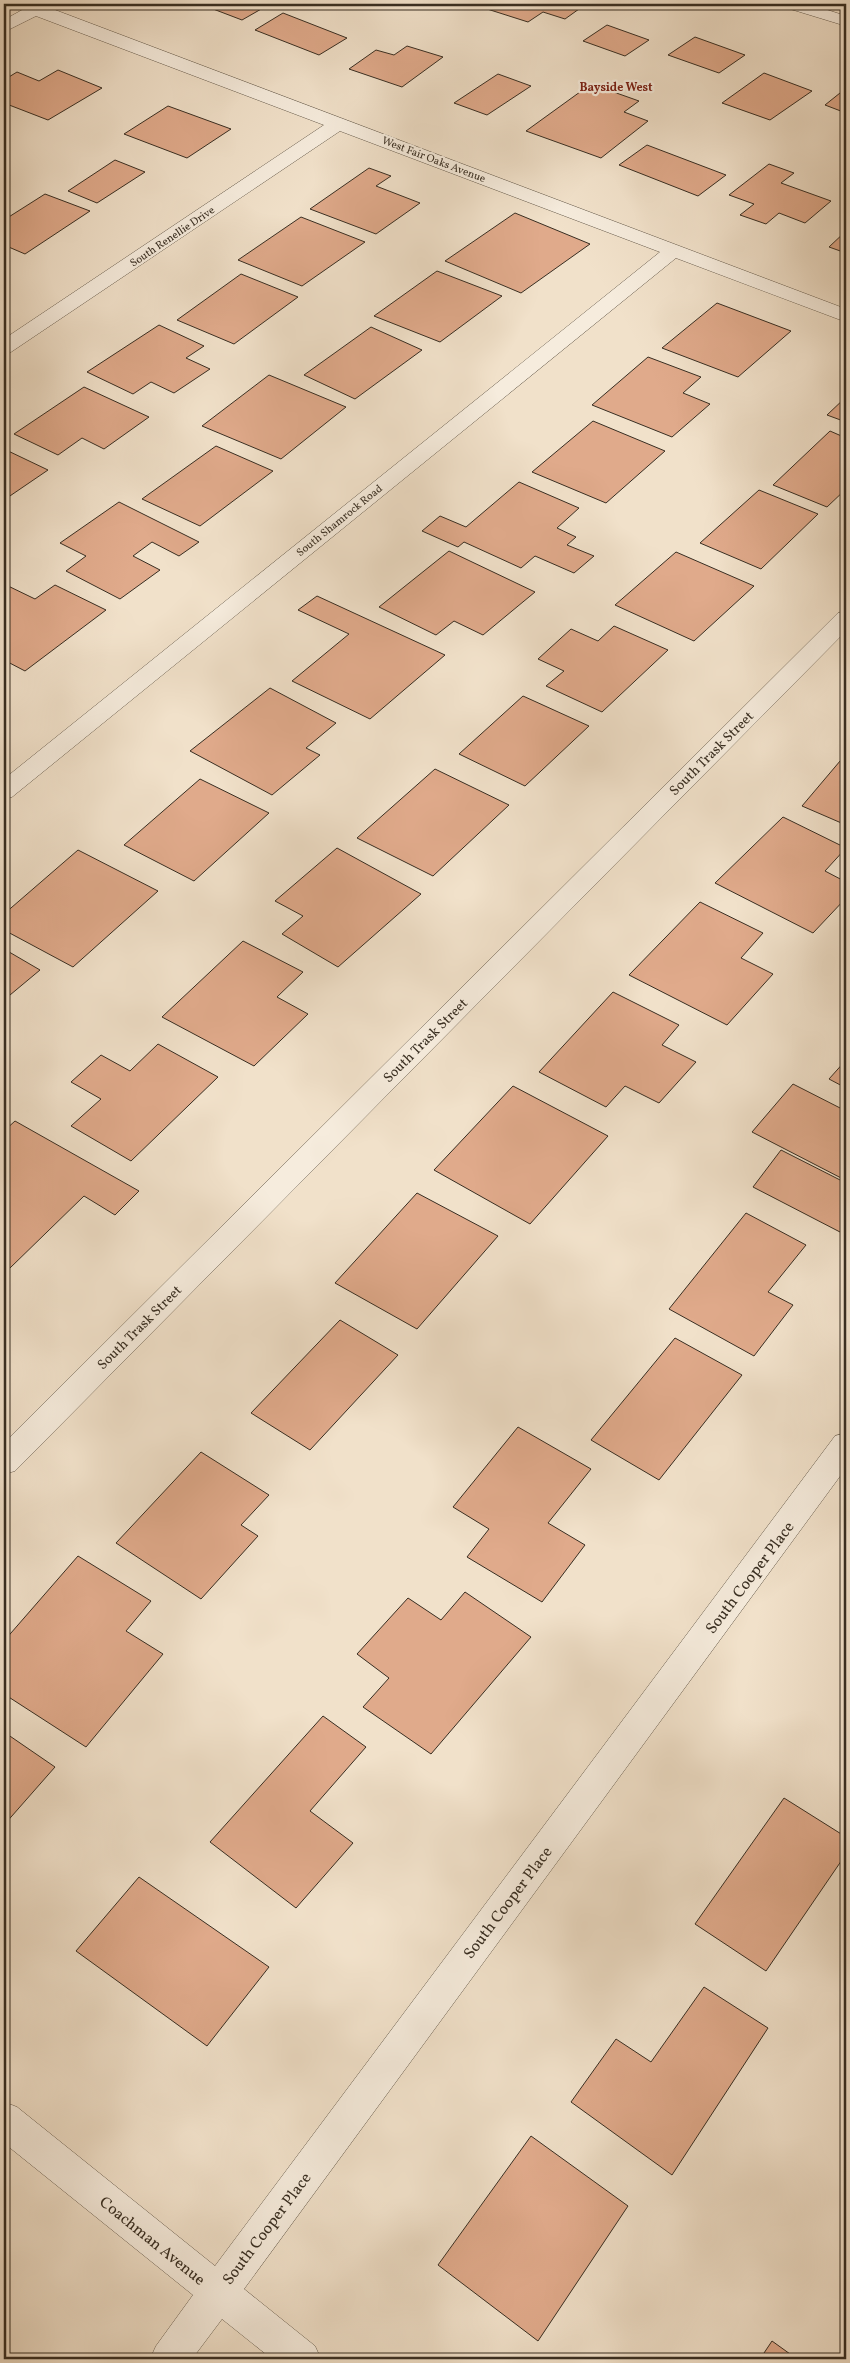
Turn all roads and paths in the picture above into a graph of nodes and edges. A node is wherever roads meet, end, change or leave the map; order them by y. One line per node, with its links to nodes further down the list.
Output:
1 (793, 4): 3 (street)
2 (28, 7): 4 (street); 5 (street, West Fair Oaks Avenue)
3 (846, 21)
4 (4, 28)
5 (339, 123): 6 (street, West Fair Oaks Avenue); 8 (street, South Renellie Drive)
6 (674, 250): 7 (street, West Fair Oaks Avenue); 10 (street, South Shamrock Road)
7 (846, 316)
8 (4, 348)
9 (846, 618): 12 (street, South Trask Street)
10 (4, 790)
11 (846, 1445): 14 (street, South Cooper Place)
12 (4, 1462)
13 (4, 2120): 14 (street, Coachman Avenue)
14 (218, 2292): 15 (street, South Cooper Place); 16 (street, Coachman Avenue)
15 (169, 2359)
16 (302, 2359)

